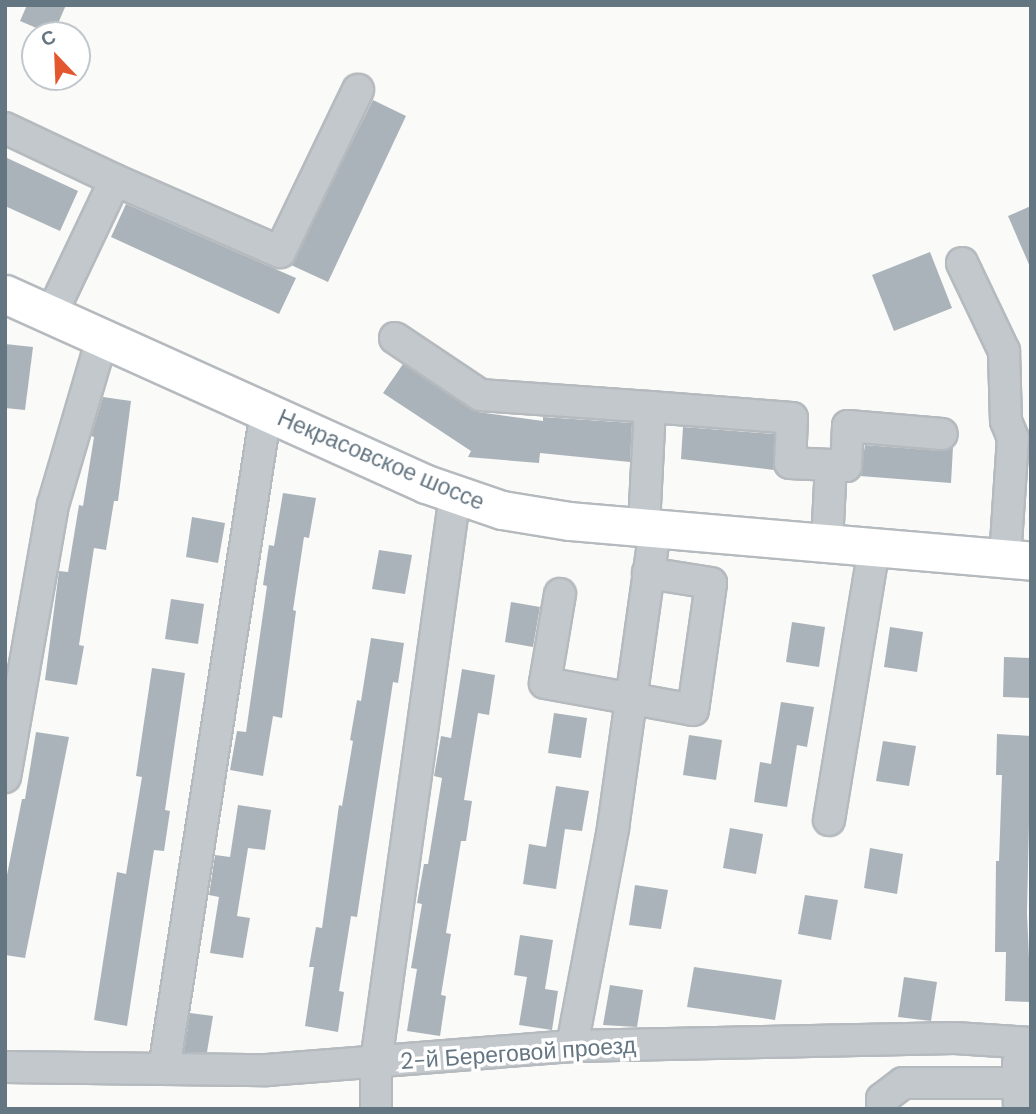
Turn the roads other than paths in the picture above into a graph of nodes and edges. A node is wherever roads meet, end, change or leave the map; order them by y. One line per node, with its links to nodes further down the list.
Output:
1 (358, 90): 3 (street)
2 (5, 128): 3 (street)
3 (115, 180): 6 (street)
4 (962, 262): 17 (street)
5 (5, 294): 6 (main road, Некрасовское шоссе)
6 (51, 315): 7 (main road, Некрасовское шоссе)
7 (102, 338): 10 (main road, Некрасовское шоссе); 21 (street)
8 (395, 338): 9 (street)
9 (650, 407): 12 (street); 14 (street)
10 (266, 412): 13 (main road, Некрасовское шоссе); 27 (street)
11 (942, 433): 12 (street)
12 (831, 465): 15 (street)
13 (455, 495): 14 (main road, Некрасовское шоссе); 25 (street)
14 (649, 528): 15 (main road, Некрасовское шоссе); 18 (street)
15 (827, 543): 16 (main road, Некрасовское шоссе)
16 (874, 547): 17 (main road, Некрасовское шоссе); 22 (street)
17 (1018, 559)
18 (648, 573): 20 (street); 20 (street)
19 (559, 594): 20 (street)
20 (631, 699): 24 (street)
21 (5, 777)
22 (829, 820)
23 (1024, 1043): 24 (street, 2-й Береговой проезд); 28 (street)
24 (572, 1046): 25 (street, 2-й Береговой проезд)
25 (376, 1062): 27 (street, 2-й Береговой проезд); 29 (street)
26 (5, 1067): 27 (street, 2-й Береговой проезд)
27 (164, 1069)
28 (1018, 1096): 30 (street)
29 (376, 1109)
30 (882, 1109)

